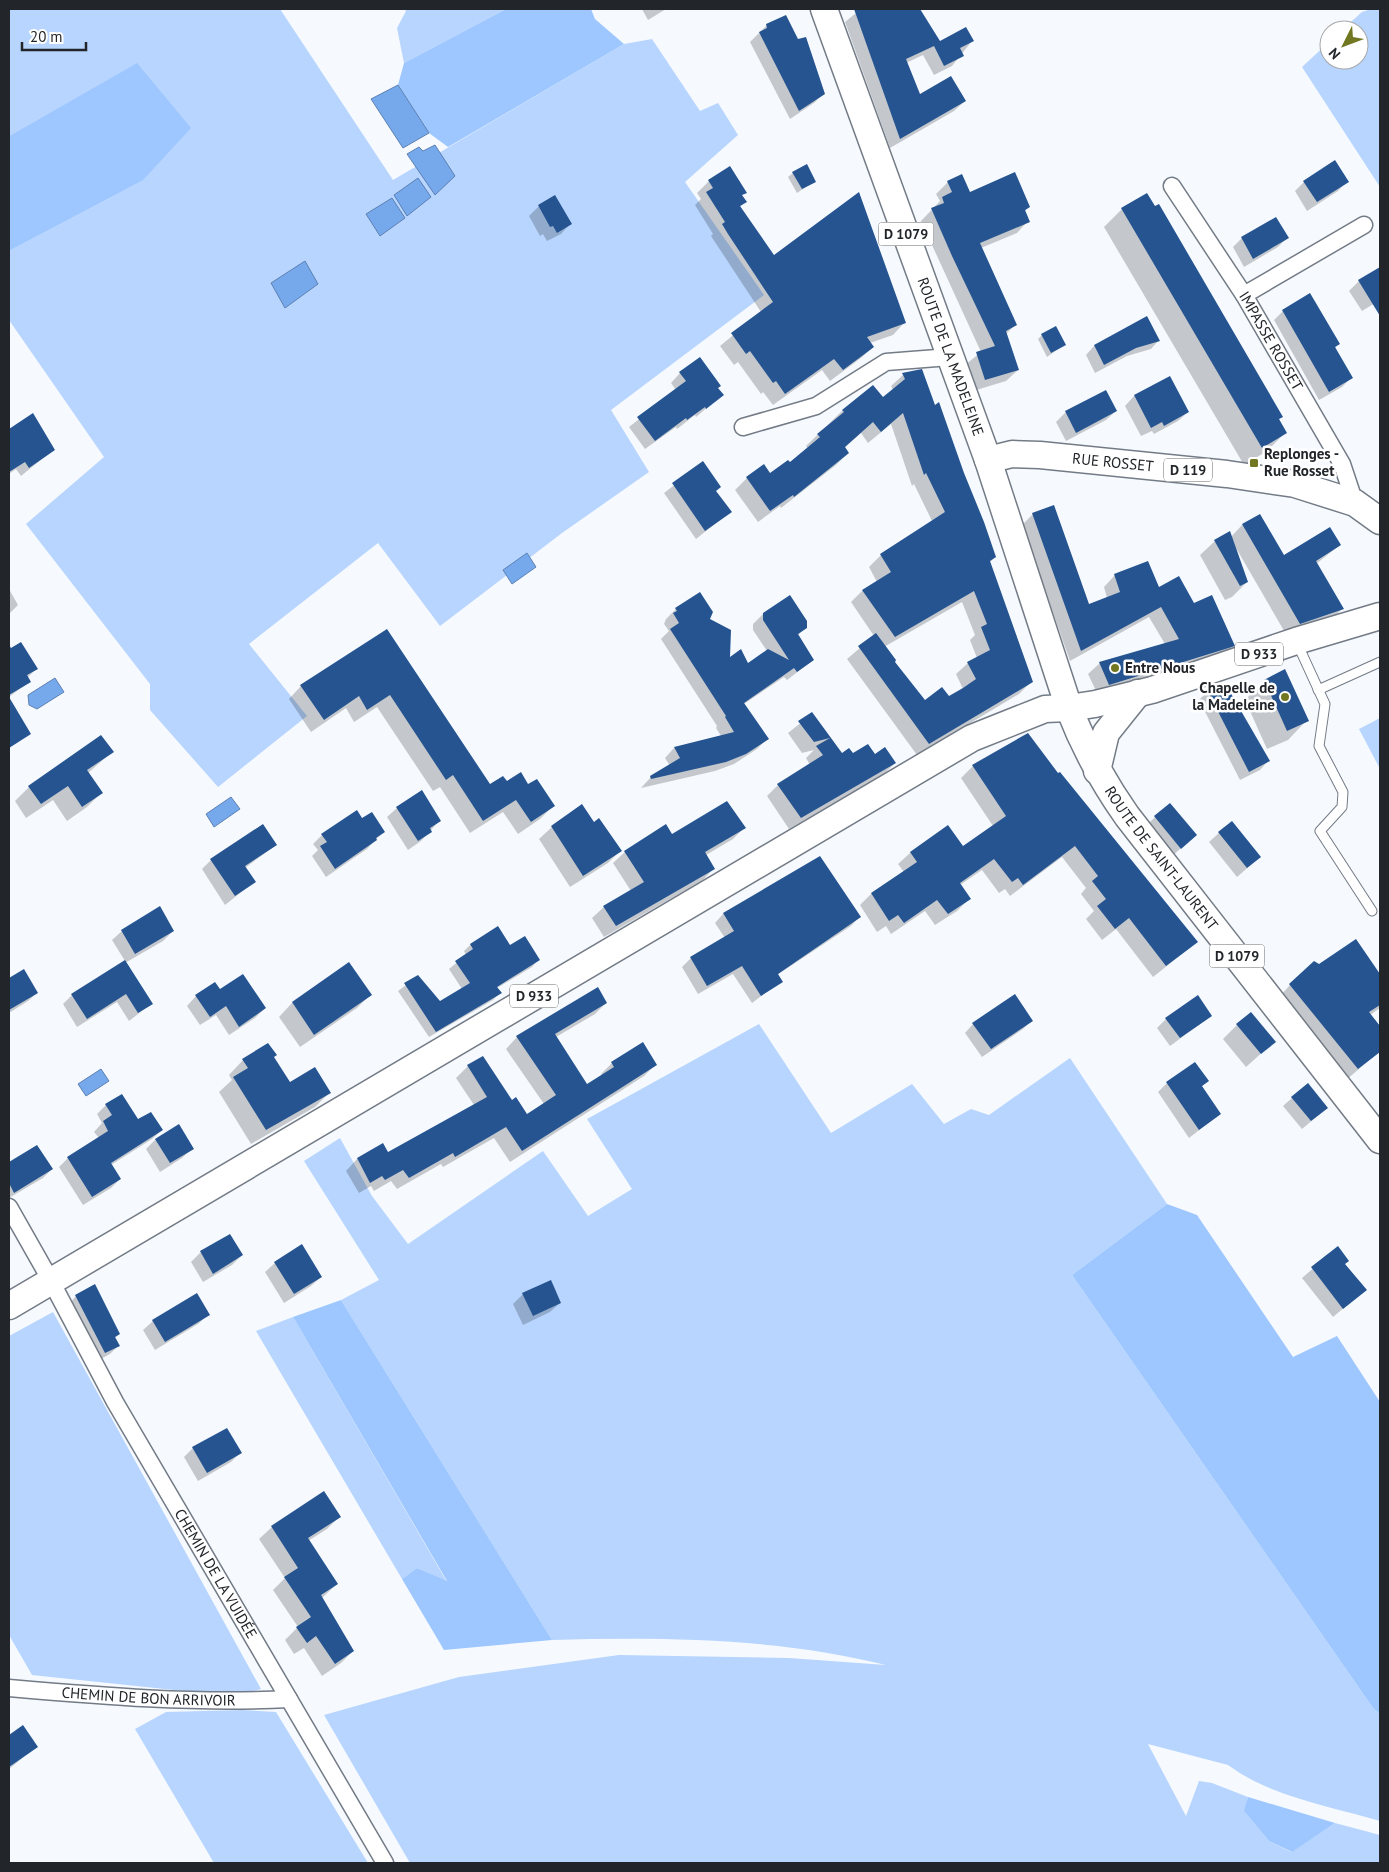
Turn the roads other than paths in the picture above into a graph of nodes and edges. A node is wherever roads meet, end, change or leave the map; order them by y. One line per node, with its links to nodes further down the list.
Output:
1 (824, 9): 5 (main road, ROUTE DE LA MADELEINE / D 1079)
2 (1172, 186): 4 (street, IMPASSE ROSSET)
3 (1364, 225): 4 (street)
4 (1244, 295): 8 (street, IMPASSE ROSSET)
5 (950, 357): 6 (street); 7 (main road, ROUTE DE LA MADELEINE / D 1079)
6 (743, 427)
7 (988, 460): 8 (main road, RUE ROSSET / D 119); 15 (main road, ROUTE DE LA MADELEINE / D 1079)
8 (1355, 503): 9 (main road, RUE ROSSET / D 119)
9 (1380, 521)
10 (1380, 616): 11 (main road, D 933)
11 (1296, 641): 13 (lane); 14 (main road, D 933)
12 (1380, 662): 13 (lane)
13 (1318, 690): 17 (lane)
14 (1138, 694): 15 (main road, D 933); 16 (main road)
15 (1069, 708): 16 (main road, ROUTE DE SAINT-LAURENT / D 1079); 20 (main road, D 933)
16 (1097, 771): 18 (main road, ROUTE DE SAINT-LAURENT / D 1079)
17 (1372, 911)
18 (1380, 1140)
19 (9, 1207): 20 (street, CHEMIN DE LA VUIDÉE)
20 (51, 1281): 21 (main road, D 933); 23 (street, CHEMIN DE LA VUIDÉE)
21 (9, 1306)
22 (9, 1688): 23 (street, CHEMIN DE BON ARRIVOIR)
23 (289, 1699): 24 (street, CHEMIN DE LA VUIDÉE)
24 (385, 1863)

